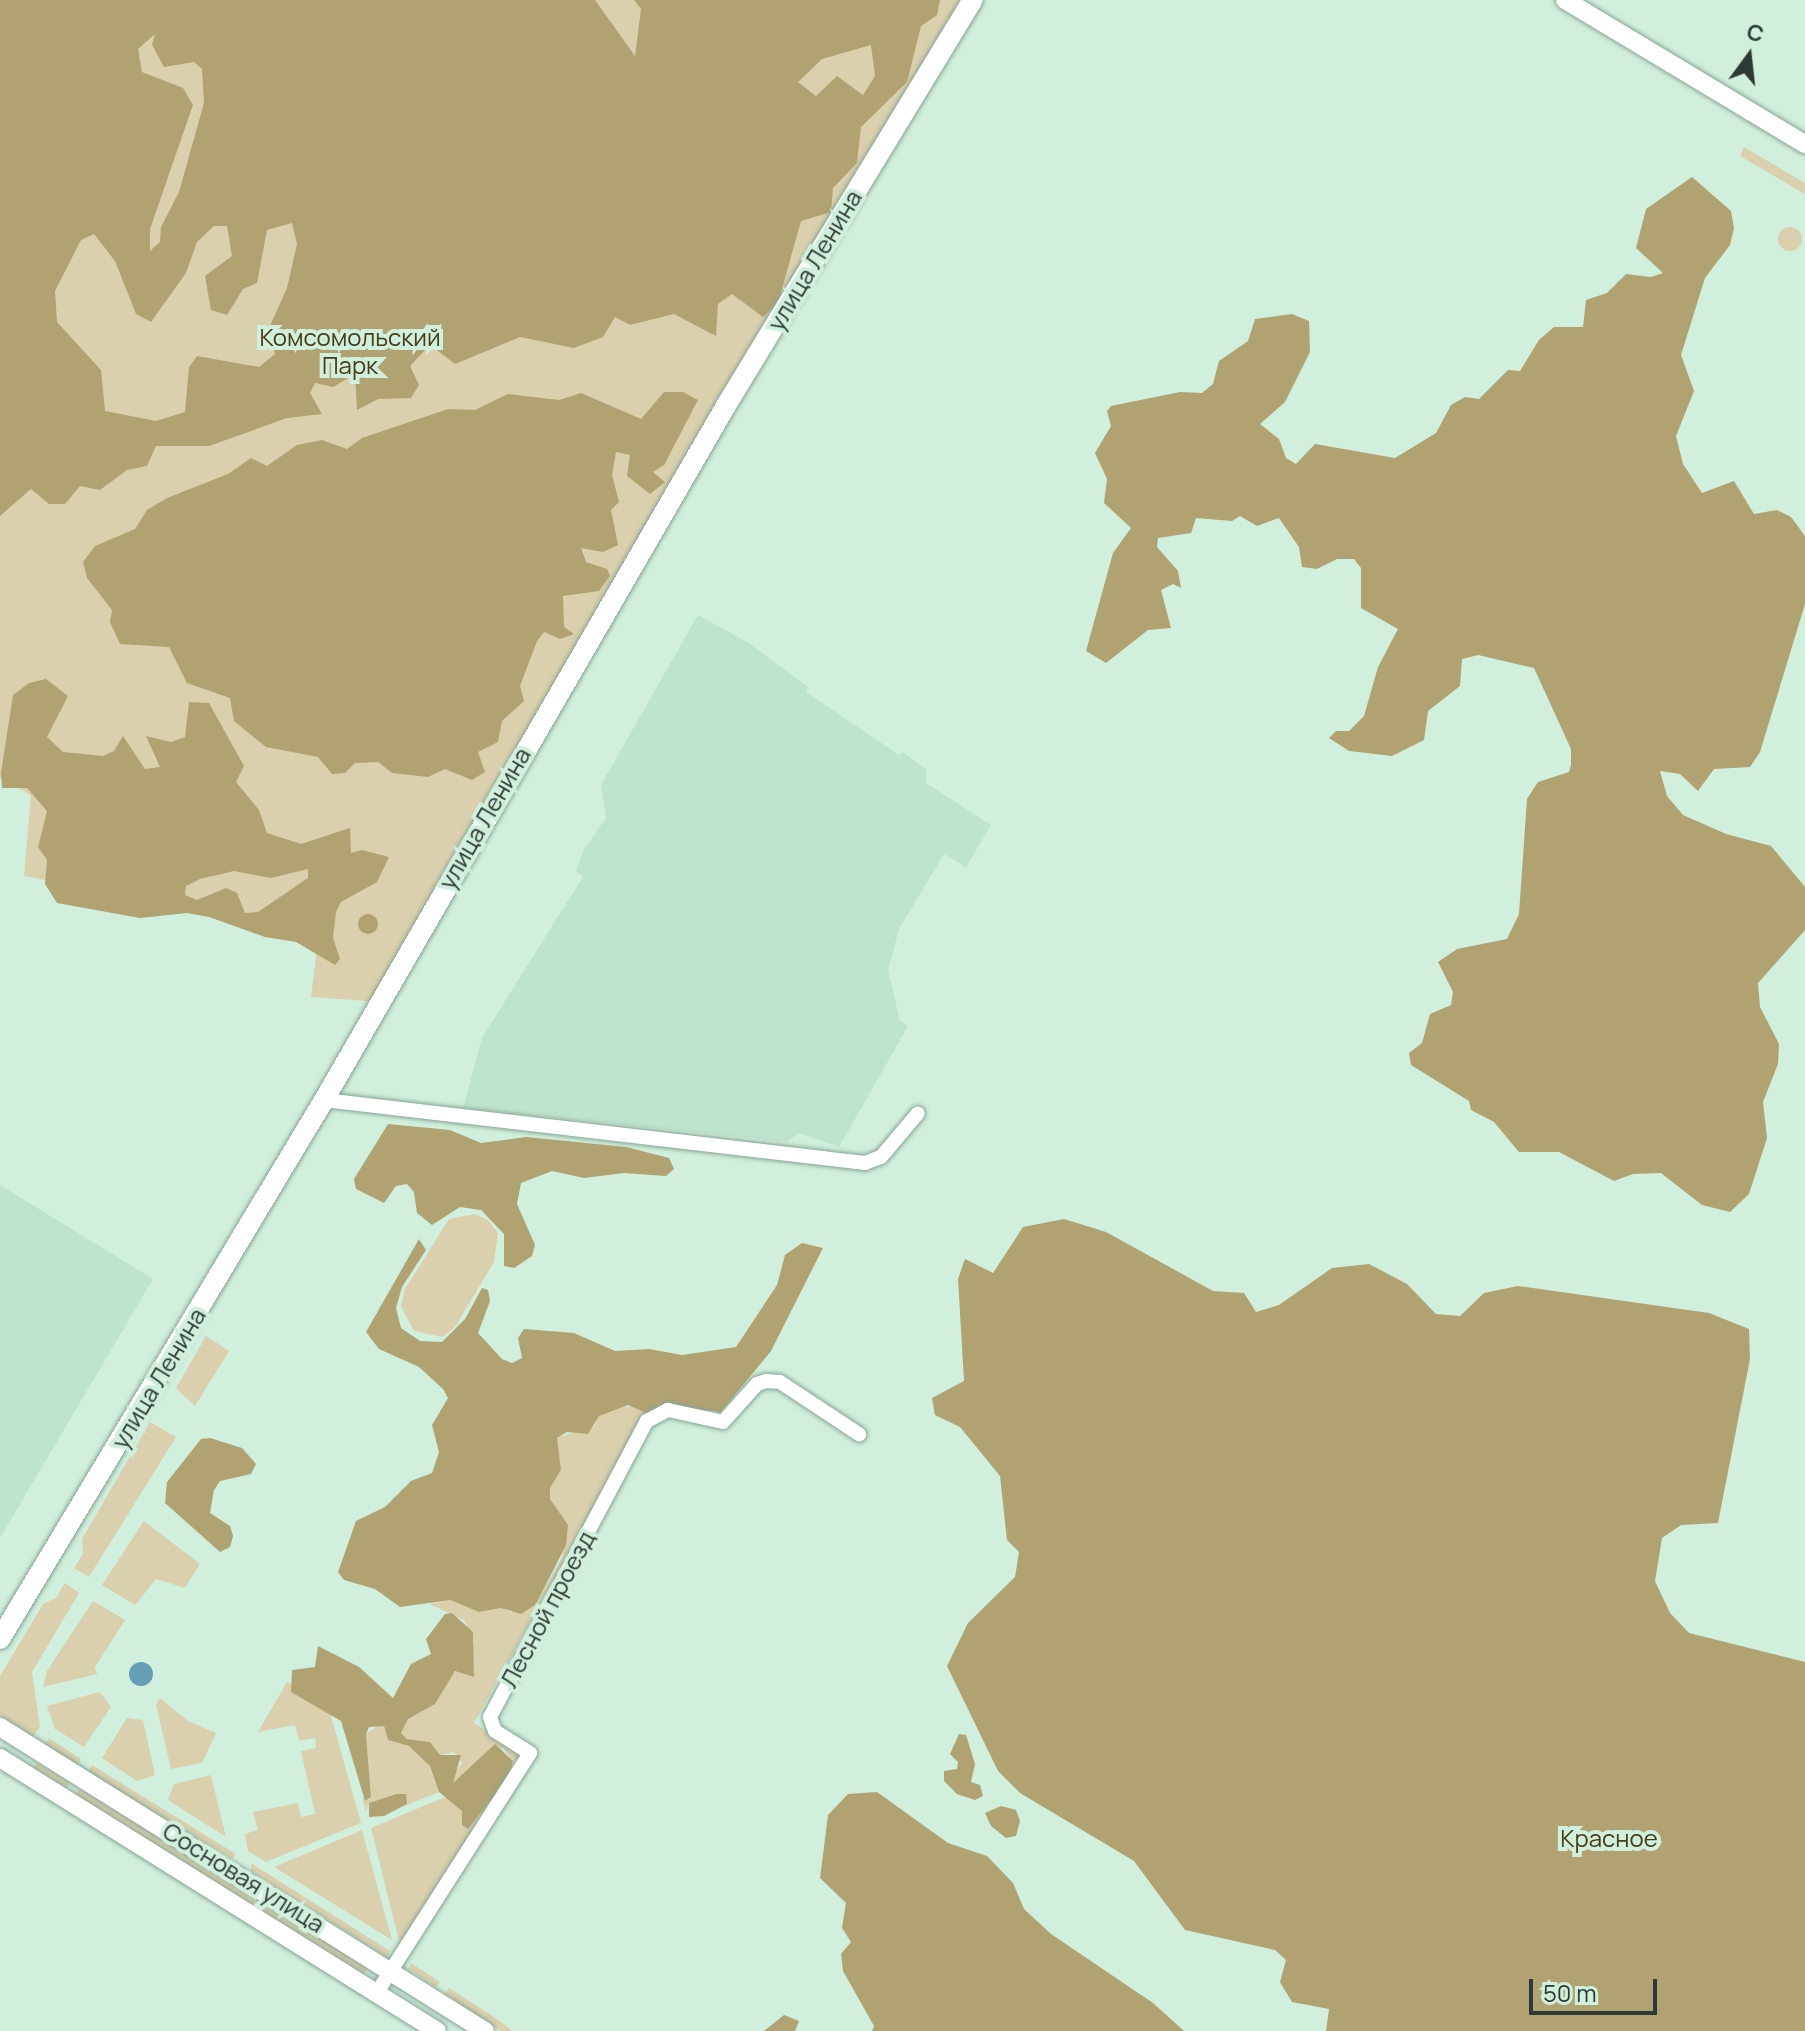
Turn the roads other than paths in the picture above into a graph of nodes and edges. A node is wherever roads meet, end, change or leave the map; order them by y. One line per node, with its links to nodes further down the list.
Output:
1 (973, 0): 4 (main road, улица Ленина)
2 (1565, 0): 3 (street)
3 (1805, 144)
4 (324, 1100): 5 (street); 7 (main road, улица Ленина)
5 (918, 1113)
6 (859, 1434): 10 (street, Лесной проезд)
7 (0, 1639)
8 (0, 1727): 10 (street, Сосновая улица)
9 (0, 1758): 11 (street, Сосновая улица)
10 (393, 1970): 11 (street, Лесной проезд); 13 (street, Сосновая улица)
11 (376, 1994): 12 (street, Сосновая улица)
12 (437, 2031)
13 (485, 2031)

